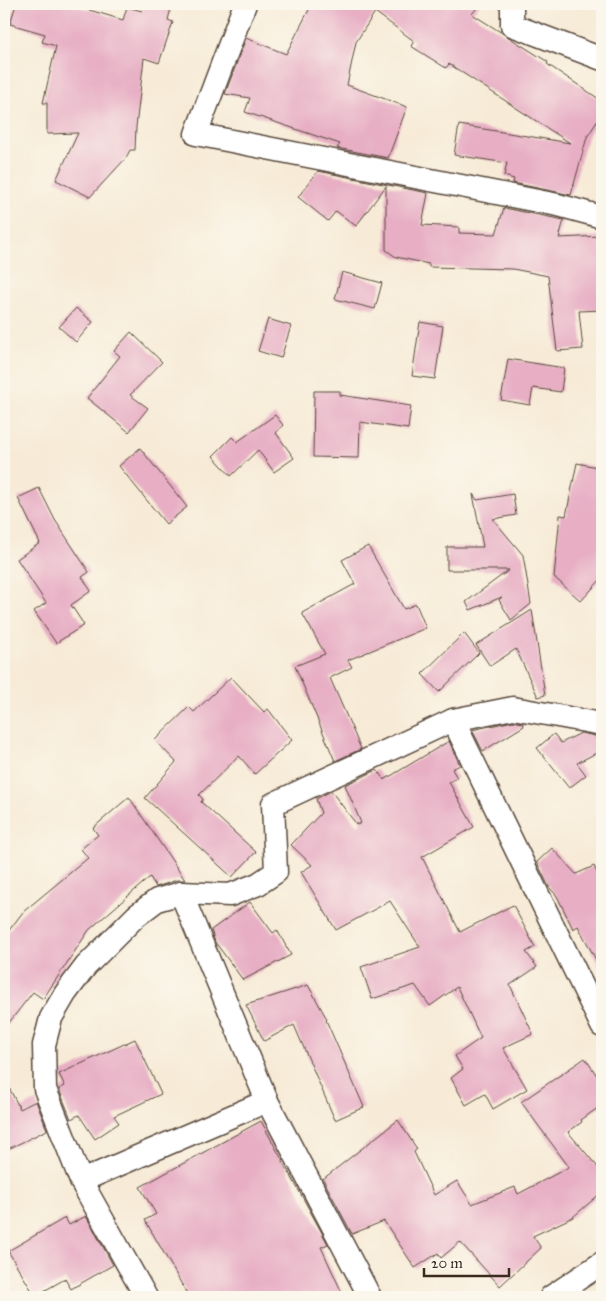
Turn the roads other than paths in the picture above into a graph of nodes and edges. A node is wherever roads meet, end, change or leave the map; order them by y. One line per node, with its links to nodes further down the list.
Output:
1 (245, 4): 4 (street)
2 (512, 4): 3 (street)
3 (602, 59)
4 (602, 217)
5 (453, 720): 6 (street); 7 (street); 8 (street)
6 (602, 724)
7 (181, 893): 9 (street); 10 (street)
8 (602, 1026)
9 (267, 1101): 10 (street); 13 (street)
10 (81, 1181): 12 (street)
11 (602, 1263): 14 (street)
12 (146, 1297)
13 (370, 1297)
14 (551, 1297)

